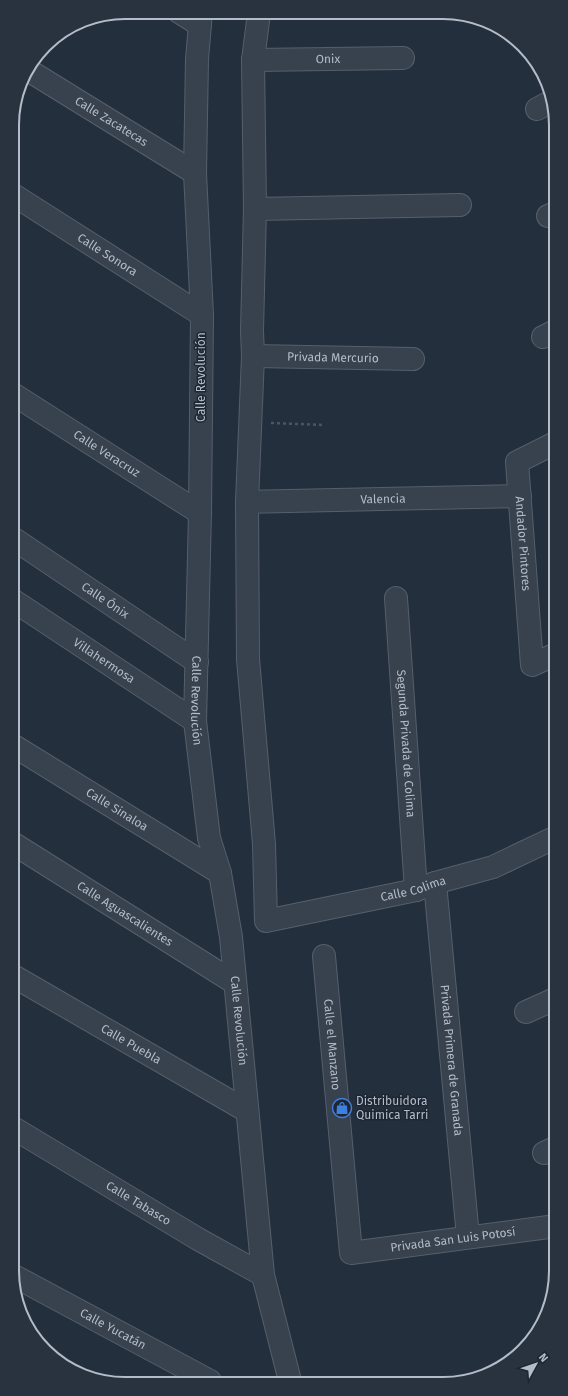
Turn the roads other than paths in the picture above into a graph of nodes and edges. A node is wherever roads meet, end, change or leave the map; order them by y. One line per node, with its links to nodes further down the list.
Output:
1 (201, 19): 6 (street, Calle Revolución)
2 (258, 19): 4 (street)
3 (403, 58): 4 (street, Onix)
4 (253, 60): 9 (street)
5 (33, 73): 6 (street, Calle Zacatecas)
6 (195, 173): 10 (street, Calle Revolución)
7 (19, 198): 10 (street, Calle Sonora)
8 (460, 205): 9 (street)
9 (255, 209): 11 (street)
10 (202, 315): 17 (street, Calle Revolución)
11 (253, 356): 12 (street, Privada Mercurio); 16 (street)
12 (413, 359)
13 (19, 398): 17 (street, Calle Veracruz)
14 (549, 446): 15 (street, Andador Pintores)
15 (520, 496): 16 (street, Valencia); 21 (street, Andador Pintores)
16 (247, 502): 28 (street, Calle Colima)
17 (200, 513): 22 (street, Calle Revolución)
18 (19, 542): 22 (street, Calle Ónix)
19 (396, 598): 28 (street, Segunda Privada de Colima)
20 (19, 604): 23 (street, Villahermosa)
21 (549, 657)
22 (197, 662): 23 (street, Calle Revolución)
23 (195, 721): 27 (street, Calle Revolución)
24 (19, 749): 27 (street, Calle Sinaloa)
25 (549, 840): 28 (street, Calle Colima)
26 (19, 847): 31 (street, Calle Aguascalientes)
27 (220, 873): 31 (street, Calle Revolución)
28 (426, 886): 37 (street, Privada Primera de Granada)
29 (324, 956): 38 (street, Calle el Manzano)
30 (19, 979): 34 (street, Calle Puebla)
31 (235, 983): 34 (street, Calle Revolución)
32 (549, 1002): 33 (street)
33 (526, 1012)
34 (248, 1111): 39 (street, Calle Revolución)
35 (19, 1132): 39 (street, Calle Tabasco)
36 (549, 1227): 37 (street, Privada San Luis Potosí)
37 (468, 1237): 38 (street, Privada San Luis Potosí)
38 (350, 1253)
39 (263, 1275): 42 (street, Calle Revolución)
40 (20, 1279): 41 (street, Calle Yucatán)
41 (203, 1377)
42 (289, 1377)

